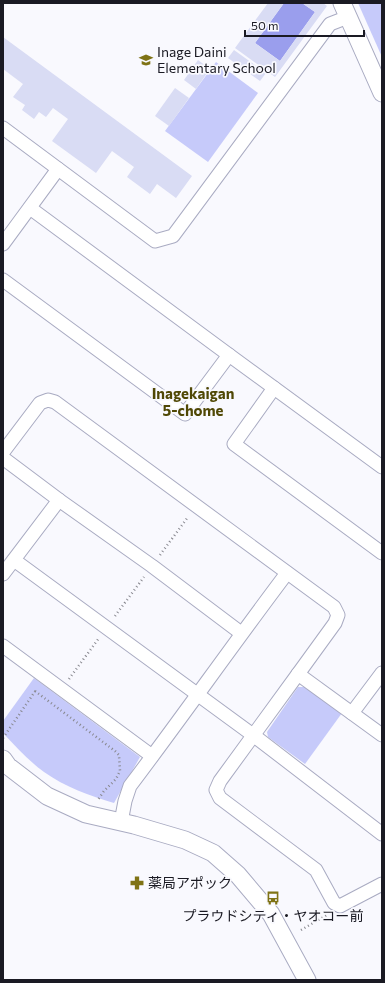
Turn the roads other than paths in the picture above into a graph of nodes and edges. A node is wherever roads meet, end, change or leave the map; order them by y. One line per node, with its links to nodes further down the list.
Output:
1 (345, 10): 2 (street); 4 (street)
2 (382, 94)
3 (3, 128): 4 (street)
4 (58, 169): 5 (street)
5 (30, 208): 6 (street); 8 (street)
6 (3, 244)
7 (3, 280): 8 (street)
8 (229, 355): 9 (street)
9 (274, 388): 12 (street); 14 (street)
10 (3, 452): 16 (street)
11 (3, 458): 13 (street)
12 (382, 467)
13 (59, 500): 15 (street); 18 (street)
14 (382, 553)
15 (14, 560): 17 (street); 22 (street)
16 (287, 573): 18 (street); 21 (street)
17 (3, 574)
18 (241, 633): 22 (street)
19 (3, 646): 26 (street)
20 (382, 673): 23 (street)
21 (298, 674): 23 (street); 24 (street)
22 (197, 695): 24 (street); 26 (street)
23 (352, 713): 25 (street)
24 (253, 735): 29 (street); 30 (street)
25 (382, 735)
26 (152, 756): 28 (street)
27 (3, 759): 28 (street)
28 (121, 822): 31 (street)
29 (382, 834)
30 (382, 884)
31 (307, 980)

